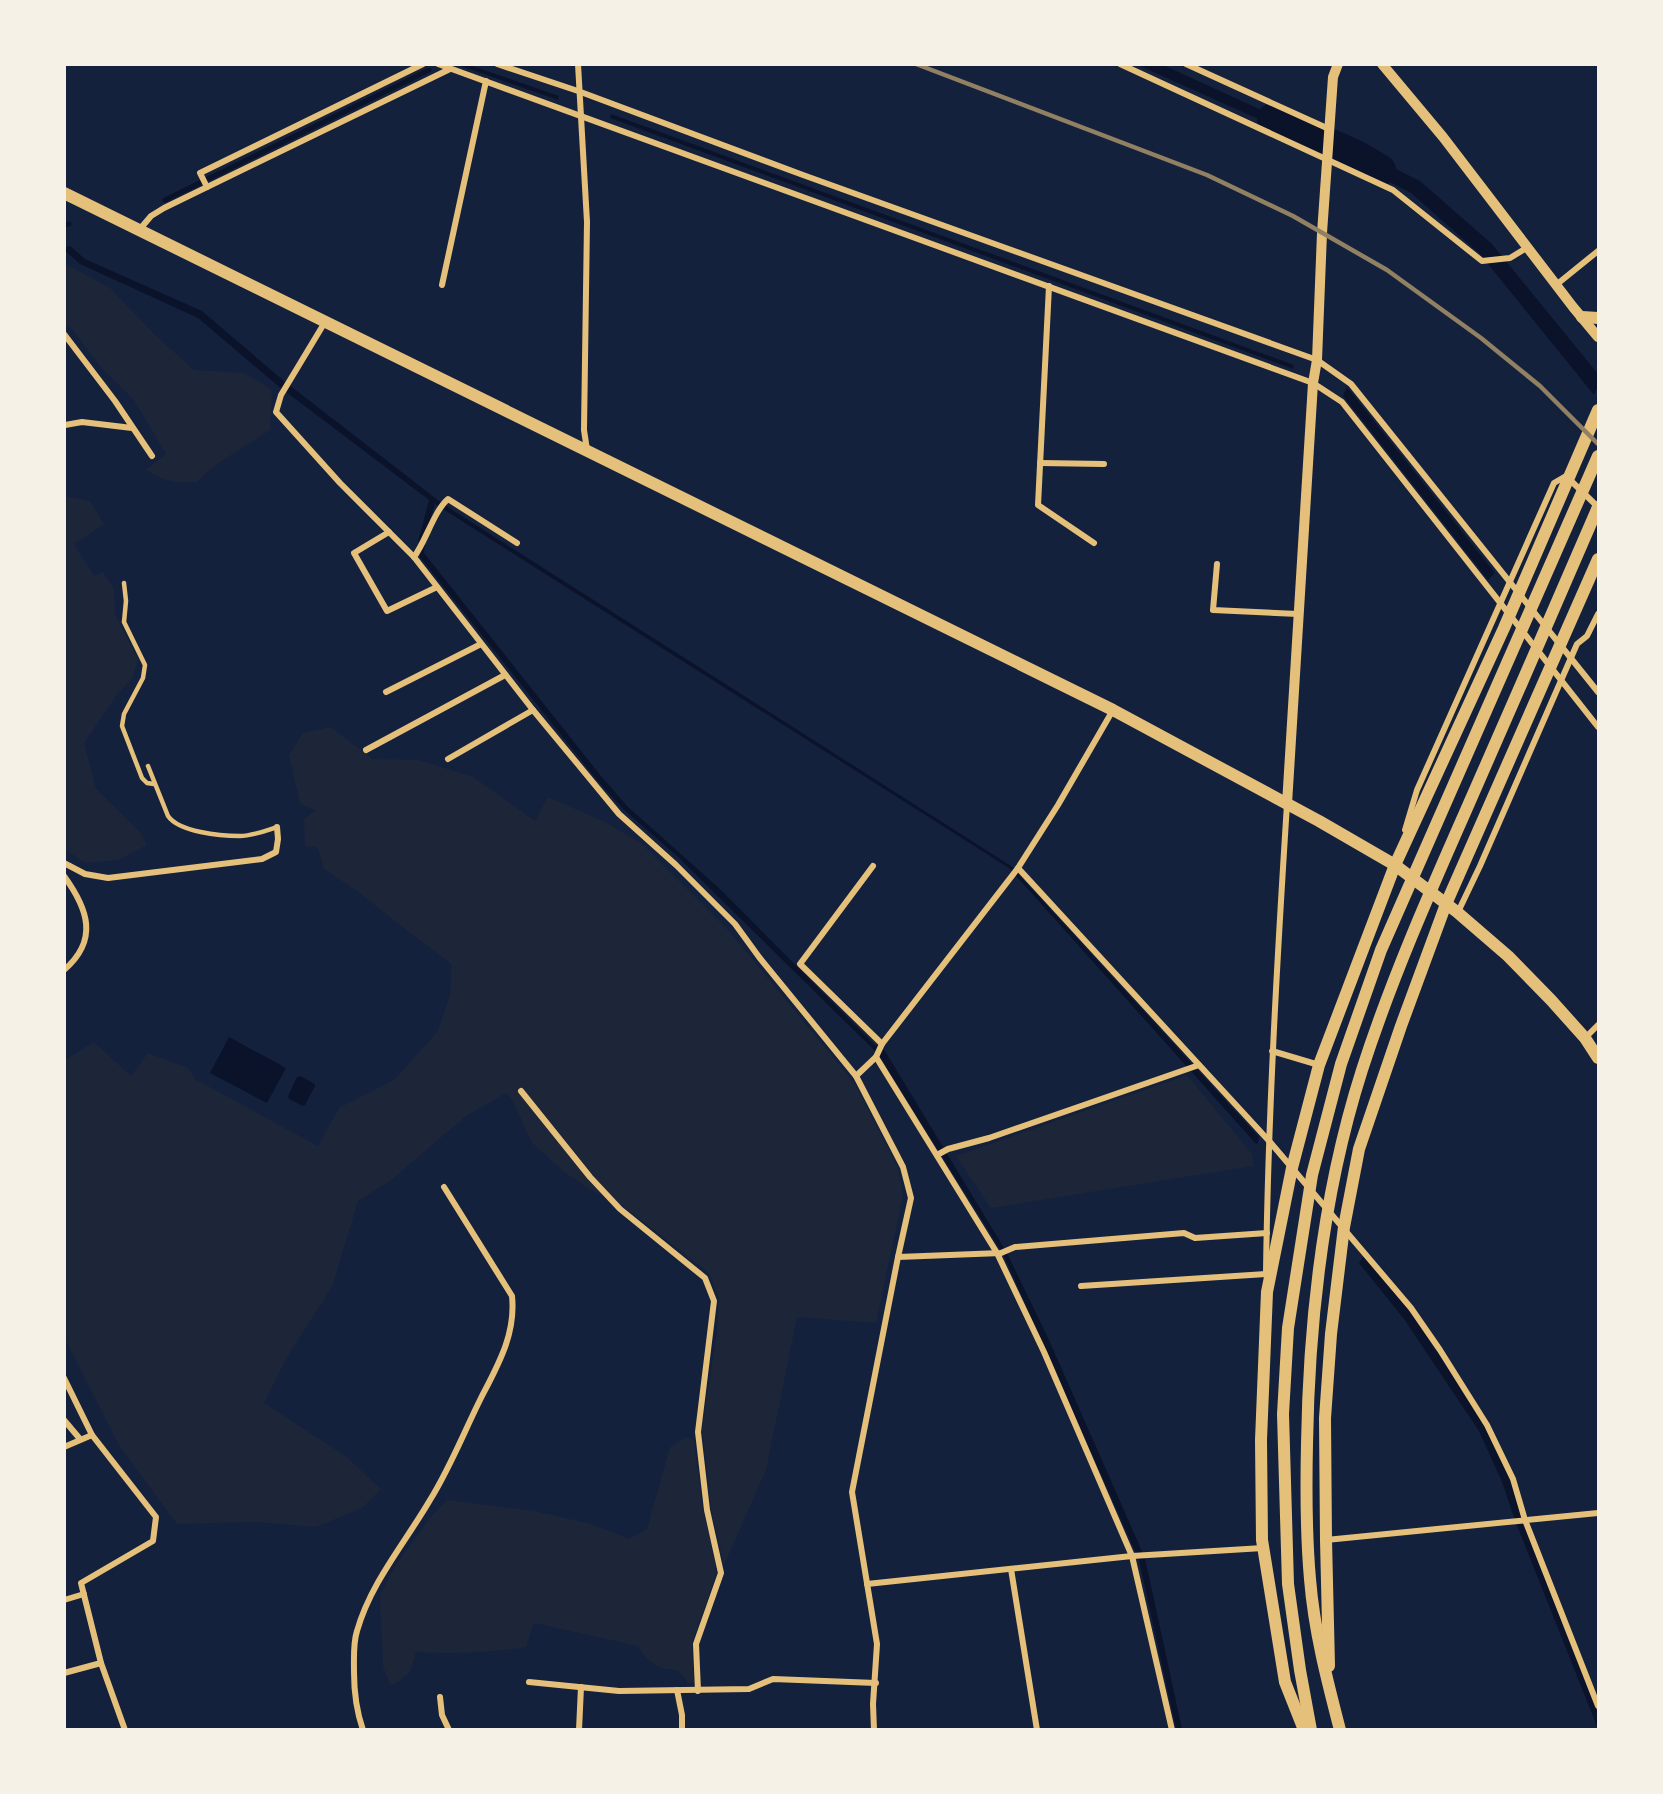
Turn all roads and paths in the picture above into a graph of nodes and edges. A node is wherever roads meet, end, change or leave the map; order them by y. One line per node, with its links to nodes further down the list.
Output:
1 (423, 64): 15 (street)
2 (438, 64): 9 (street)
3 (496, 64): 11 (street)
4 (578, 64): 11 (street)
5 (1120, 64): 14 (street)
6 (1186, 64): 13 (street)
7 (1338, 64): 13 (street)
8 (1382, 64): 18 (street)
9 (450, 69): 10 (street); 15 (street)
10 (486, 81): 12 (street); 20 (street)
11 (578, 91): 12 (street); 28 (street)
12 (581, 116): 22 (street); 33 (street)
13 (1329, 131): 14 (street)
14 (1327, 155): 18 (street); 28 (street)
15 (205, 183): 17 (street)
16 (64, 193): 17 (main road)
17 (140, 229): 25 (main road)
18 (1528, 248): 21 (street)
19 (1599, 251): 21 (street)
20 (442, 285)
21 (1556, 285): 23 (street)
22 (1049, 286): 29 (street); 36 (street)
23 (1582, 317): 24 (main road); 27 (street)
24 (1599, 318)
25 (325, 321): 33 (main road); 39 (street)
26 (64, 334): 32 (street)
27 (1599, 337)
28 (1317, 360): 29 (street); 45 (street)
29 (1313, 383): 48 (street); 49 (street)
30 (1599, 410): 67 (main road)
31 (64, 425): 32 (street)
32 (132, 428): 34 (street)
33 (587, 451): 58 (main road)
34 (152, 456)
35 (1599, 456): 129 (main road)
36 (1040, 463): 37 (street); 41 (street)
37 (1104, 464)
38 (1599, 507): 45 (street); 116 (main road)
39 (389, 532): 42 (street); 47 (street)
40 (517, 543): 42 (street)
41 (1094, 543)
42 (416, 554): 47 (street)
43 (1599, 559): 71 (main road)
44 (1217, 564): 49 (street)
45 (1510, 582): 48 (street); 52 (street)
46 (124, 584): 63 (lane)
47 (437, 586): 51 (street)
48 (1501, 603): 54 (street); 67 (street)
49 (1298, 614): 64 (street)
50 (1599, 614): 52 (street)
51 (481, 644): 53 (street); 55 (street)
52 (1571, 657): 54 (street); 56 (street)
53 (506, 675): 57 (street); 60 (street)
54 (1561, 680): 59 (street); 72 (street)
55 (386, 692)
56 (1599, 692)
57 (533, 710): 61 (street); 82 (street)
58 (1113, 710): 64 (main road); 69 (street)
59 (1599, 727)
60 (366, 750)
61 (448, 759)
62 (148, 766): 63 (lane)
63 (154, 784): 65 (lane)
64 (1287, 804): 67 (main road); 77 (street)
65 (277, 827): 66 (street)
66 (64, 863)
67 (1395, 865): 71 (main road); 81 (main road)
68 (873, 866): 76 (street)
69 (1016, 870): 76 (street); 80 (street)
70 (64, 876): 73 (street)
71 (1446, 904): 72 (main road); 88 (main road)
72 (1457, 912): 75 (main road)
73 (64, 970)
74 (1599, 1025): 75 (street)
75 (1585, 1038): 79 (main road)
76 (882, 1046): 78 (street)
77 (1272, 1051): 81 (street); 84 (street)
78 (877, 1056): 82 (street); 85 (street)
79 (1599, 1058)
80 (1199, 1065): 84 (street); 85 (street)
81 (1319, 1065): 86 (main road)
82 (856, 1076): 91 (street)
83 (521, 1091): 115 (street)
84 (1270, 1142): 86 (street); 89 (street)
85 (941, 1153): 90 (street)
86 (1292, 1168): 88 (street); 94 (main road)
87 (444, 1187): 121 (street)
88 (1344, 1227): 101 (street); 102 (main road)
89 (1267, 1233): 90 (street); 92 (street)
90 (1002, 1252): 91 (street); 104 (street)
91 (898, 1257): 106 (street)
92 (1266, 1274): 93 (street); 94 (street)
93 (1081, 1286)
94 (1267, 1292): 103 (main road)
95 (64, 1378): 97 (street)
96 (64, 1420): 98 (street)
97 (92, 1435): 98 (street); 107 (street)
98 (80, 1439): 99 (street)
99 (64, 1447)
100 (1599, 1514): 101 (street)
101 (1524, 1520): 102 (street); 118 (street)
102 (1326, 1540): 116 (main road)
103 (1263, 1548): 104 (street); 128 (main road)
104 (1132, 1556): 105 (street); 119 (street)
105 (1011, 1569): 106 (street); 126 (street)
106 (867, 1584): 112 (street)
107 (84, 1594): 108 (street); 109 (street)
108 (64, 1600)
109 (101, 1663): 110 (street); 120 (street)
110 (64, 1673)
111 (529, 1682): 113 (street)
112 (876, 1683): 115 (street); 125 (street)
113 (581, 1687): 114 (street); 123 (street)
114 (677, 1690): 115 (street); 124 (street)
115 (698, 1691)
116 (1330, 1691): 130 (main road)
117 (440, 1697): 122 (street)
118 (1599, 1706)
119 (1172, 1729): 127 (street)
120 (125, 1730)
121 (363, 1730)
122 (449, 1730)
123 (579, 1730)
124 (682, 1730)
125 (874, 1730)
126 (1037, 1730)
127 (1167, 1730)
128 (1304, 1730)
129 (1311, 1730)
130 (1340, 1730)

